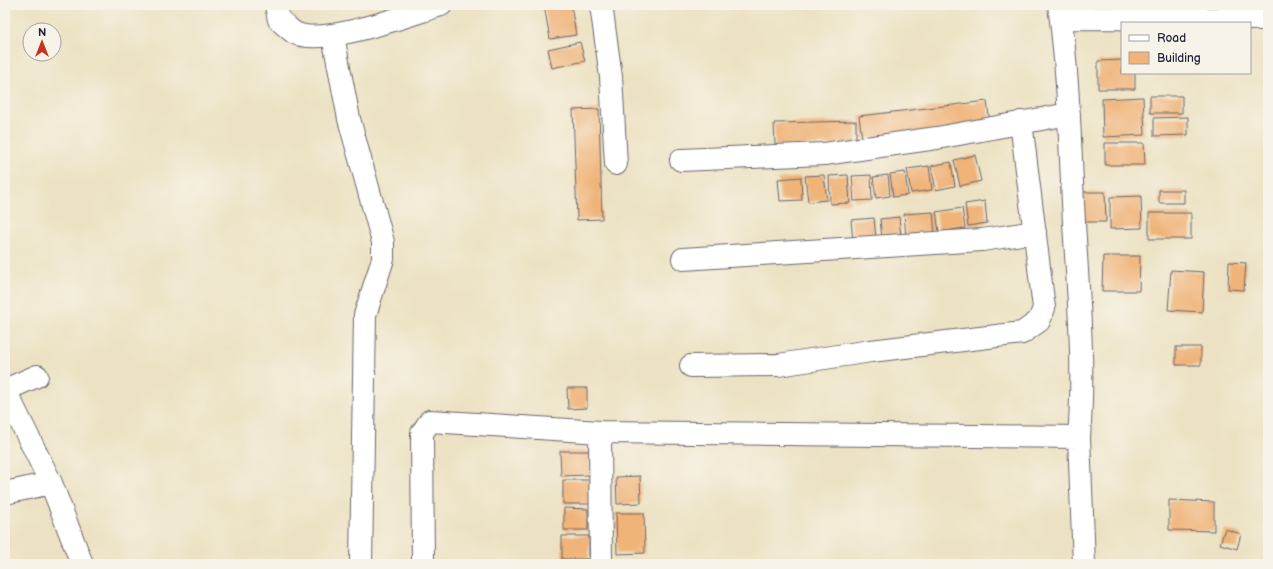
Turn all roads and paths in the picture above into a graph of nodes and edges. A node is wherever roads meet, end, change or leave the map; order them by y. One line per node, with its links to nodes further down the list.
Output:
1 (276, 5): 6 (street)
2 (441, 5): 6 (street)
3 (601, 5): 10 (street)
4 (1060, 11): 5 (street); 7 (street)
5 (1268, 19)
6 (333, 36): 21 (street)
7 (1070, 114): 8 (street); 17 (street)
8 (1022, 122): 9 (street); 11 (street)
9 (681, 160)
10 (616, 164)
11 (1035, 232): 12 (street); 13 (street)
12 (683, 259)
13 (692, 366)
14 (37, 376): 15 (street)
15 (5, 390): 18 (street)
16 (600, 432): 17 (street); 22 (street); 23 (street)
17 (1079, 437): 24 (street)
18 (51, 483): 19 (street); 20 (street)
19 (5, 493)
20 (82, 564)
21 (361, 564)
22 (424, 564)
23 (601, 564)
24 (1084, 564)

